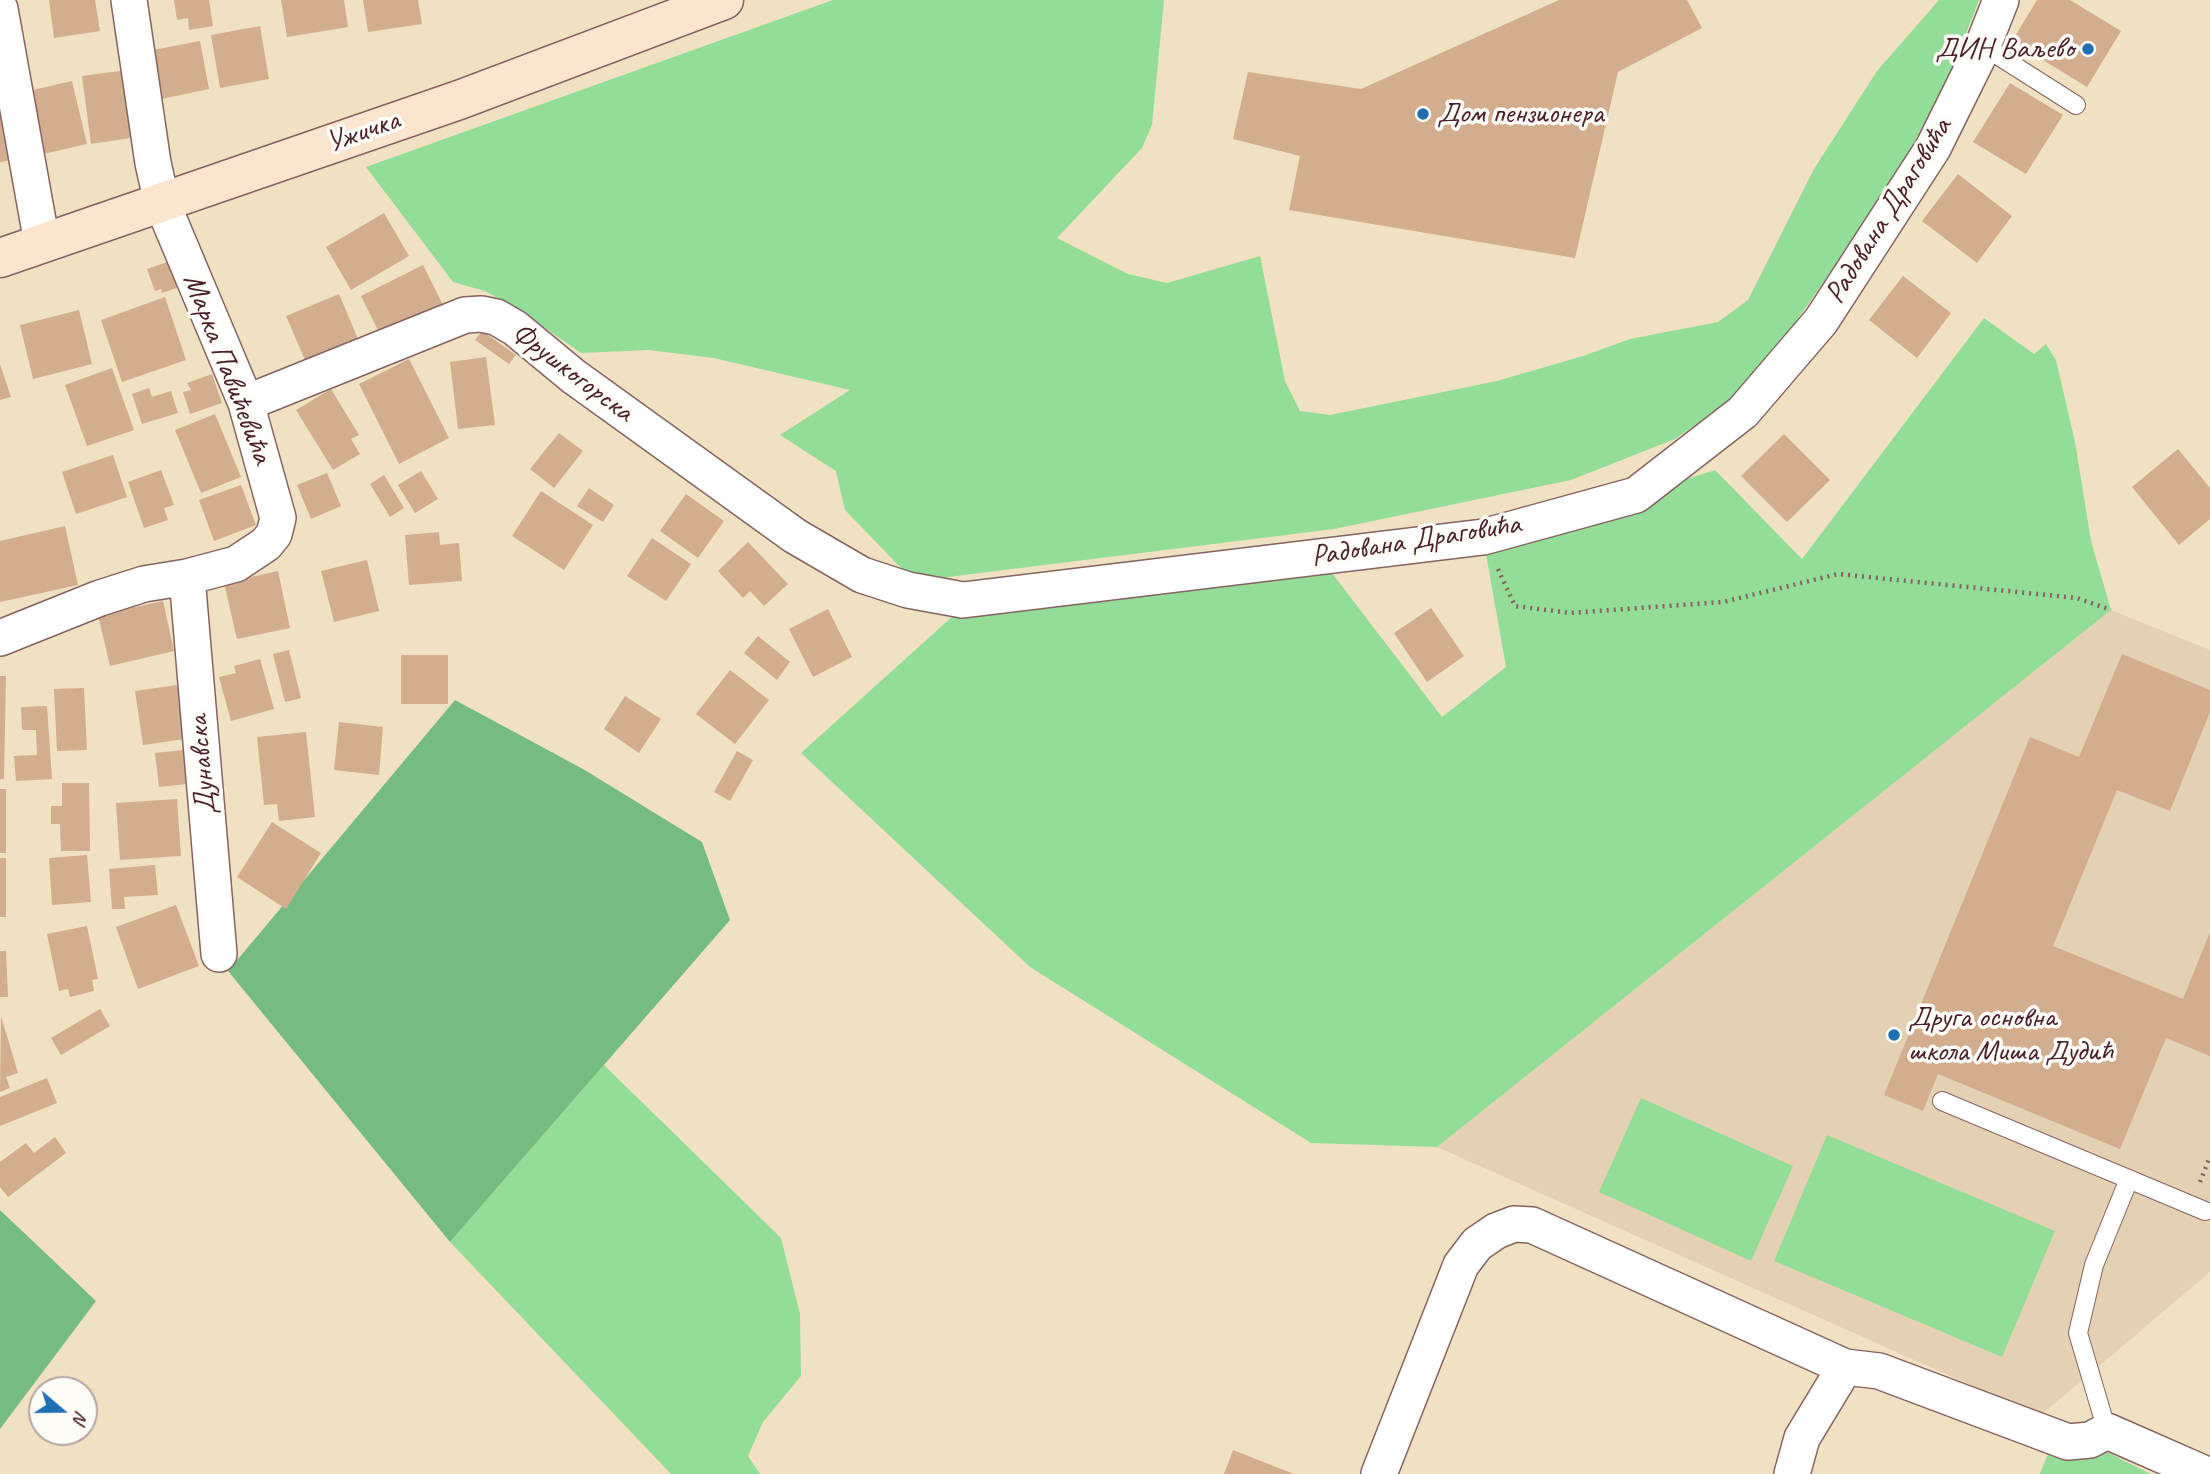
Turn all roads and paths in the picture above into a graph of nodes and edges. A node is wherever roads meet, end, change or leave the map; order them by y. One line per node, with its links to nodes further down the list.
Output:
1 (129, 0): 7 (street, Марка Павићевића)
2 (724, 0): 7 (main road, Ужичка)
3 (2001, 0): 5 (street, Радована Драговића)
4 (0, 9): 8 (street)
5 (1983, 46): 6 (lane); 12 (street, Радована Драговића)
6 (2076, 105)
7 (162, 203): 8 (main road, Ужичка); 10 (street, Марка Павићевића)
8 (42, 243): 9 (main road, Ужичка)
9 (0, 258)
10 (246, 403): 11 (street, Фрушкогорска); 13 (street, Марка Павићевића)
11 (795, 536): 12 (street, Радована Драговића)
12 (1483, 537): 14 (path)
13 (187, 576): 15 (street, Марка Павићевића); 16 (street, Дунавска)
14 (2111, 610)
15 (0, 638)
16 (219, 954)
17 (1942, 1101): 18 (lane)
18 (2129, 1179): 19 (lane); 21 (lane)
19 (2205, 1211)
20 (1845, 1367): 21 (street); 22 (street); 23 (street)
21 (2107, 1431): 24 (street)
22 (1379, 1474)
23 (1792, 1474)
24 (2206, 1474)

